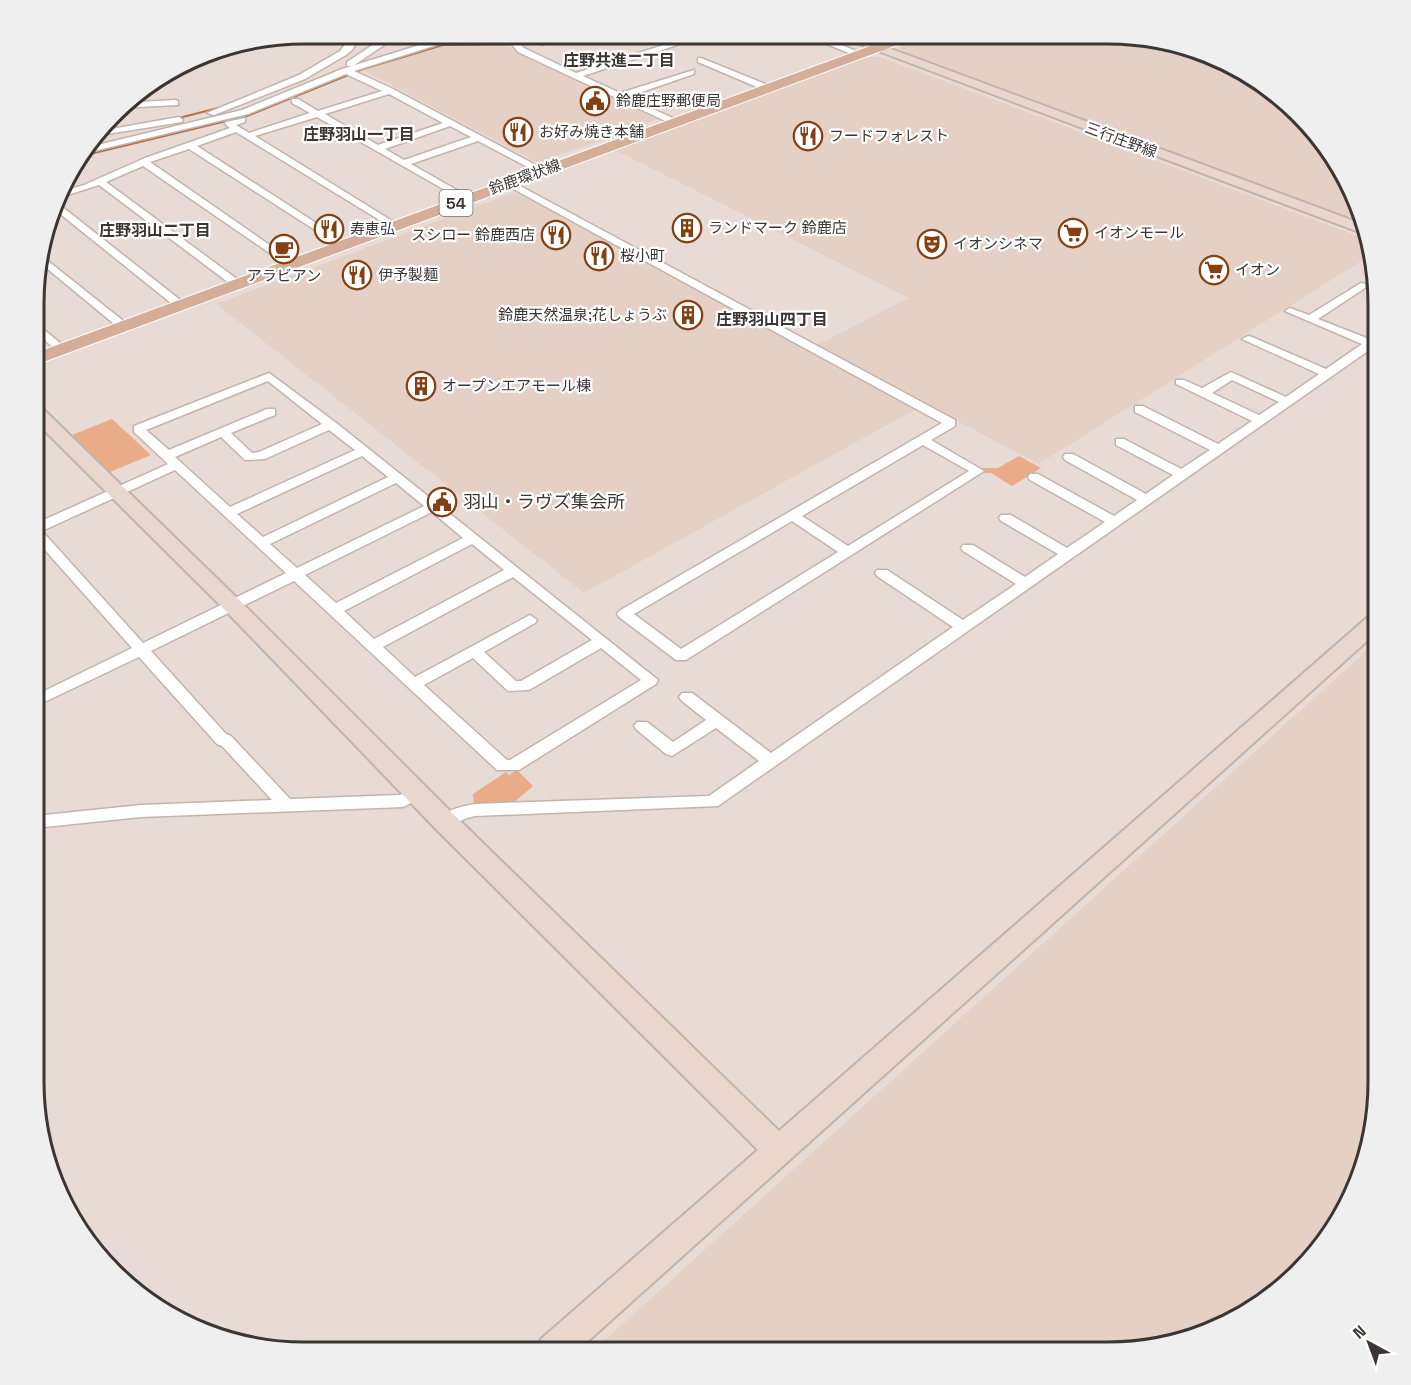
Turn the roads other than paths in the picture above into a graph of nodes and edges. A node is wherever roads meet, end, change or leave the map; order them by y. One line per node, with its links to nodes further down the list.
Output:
1 (351, 44): 16 (street)
2 (381, 44): 17 (street)
3 (432, 44): 17 (street)
4 (512, 44): 11 (street)
5 (521, 44): 11 (street)
6 (617, 44): 12 (street)
7 (675, 44): 19 (street)
8 (833, 44): 14 (street)
9 (865, 44): 13 (street, 三行庄野線)
10 (886, 44): 13 (main road, 鈴鹿環状線 / 54)
11 (516, 45): 19 (street)
12 (611, 46)
13 (875, 48): 14 (main road, 鈴鹿環状線 / 54); 48 (street, 三行庄野線)
14 (859, 54): 20 (main road, 鈴鹿環状線 / 54)
15 (701, 60): 20 (street)
16 (325, 64): 17 (street); 28 (street)
17 (349, 70): 21 (street); 23 (street); 34 (street)
18 (691, 72): 22 (street)
19 (575, 76): 22 (street)
20 (767, 88): 27 (main road, 鈴鹿環状線 / 54)
21 (390, 91): 26 (street); 29 (street)
22 (620, 96): 27 (street)
23 (295, 100): 26 (street); 30 (street)
24 (176, 103): 25 (street)
25 (135, 105)
26 (318, 114): 32 (street); 36 (street)
27 (674, 122): 41 (main road, 鈴鹿環状線 / 54)
28 (141, 123): 31 (street); 34 (street)
29 (451, 123): 33 (street); 36 (street)
30 (232, 127): 32 (street); 35 (street); 37 (street)
31 (109, 131)
32 (247, 136): 47 (street)
33 (478, 138): 40 (street); 41 (street)
34 (134, 140): 38 (street)
35 (190, 145): 39 (street); 49 (street)
36 (378, 148): 40 (street)
37 (93, 150)
38 (94, 150)
39 (144, 162): 42 (street); 51 (street)
40 (404, 163): 45 (street)
41 (542, 171): 43 (main road, 鈴鹿環状線 / 54)
42 (100, 182): 44 (street); 52 (street)
43 (510, 183): 45 (main road, 鈴鹿環状線 / 54); 74 (street)
44 (68, 192)
45 (466, 199): 47 (main road, 鈴鹿環状線 / 54)
46 (61, 210): 54 (street)
47 (394, 226): 49 (main road, 鈴鹿環状線 / 54)
48 (1356, 227)
49 (343, 245): 51 (main road, 鈴鹿環状線 / 54)
50 (47, 263): 57 (street)
51 (290, 264): 52 (main road, 鈴鹿環状線 / 54)
52 (237, 284): 54 (main road, 鈴鹿環状線 / 54)
53 (1361, 286): 56 (street)
54 (180, 305): 57 (main road, 鈴鹿環状線 / 54)
55 (1290, 311): 56 (street)
56 (1310, 319): 60 (street)
57 (123, 326): 62 (main road, 鈴鹿環状線 / 54)
58 (44, 333): 62 (street)
59 (1248, 339): 64 (street)
60 (1368, 340)
61 (1368, 348): 64 (street)
62 (61, 349): 63 (main road, 鈴鹿環状線 / 54)
63 (44, 356)
64 (1328, 374): 67 (street)
65 (1180, 382): 66 (street)
66 (1203, 393): 67 (street); 71 (street)
67 (1288, 402): 71 (street)
68 (1139, 409): 76 (street)
69 (271, 412): 73 (street)
70 (44, 420): 83 (street)
71 (1260, 420): 76 (street)
72 (331, 426): 73 (street); 77 (street); 79 (street)
73 (222, 432): 79 (street)
74 (923, 440): 87 (street); 95 (street)
75 (1120, 442): 80 (street)
76 (1218, 449): 80 (street)
77 (363, 451): 82 (street); 86 (street)
78 (1069, 457): 84 (street)
79 (171, 460): 83 (street); 86 (street)
80 (1182, 474): 84 (street)
81 (1034, 477): 89 (street)
82 (397, 478): 85 (street); 93 (street)
83 (116, 493): 90 (street); 101 (street)
84 (1146, 499): 89 (street)
85 (433, 507): 91 (street); 99 (street)
86 (228, 513): 93 (street)
87 (793, 516): 95 (street); 95 (street)
88 (1006, 518): 96 (street)
89 (1114, 521): 96 (street)
90 (44, 525)
91 (473, 538): 97 (street); 102 (street)
92 (44, 540): 108 (street)
93 (261, 543): 99 (street)
94 (968, 548): 100 (street)
95 (848, 552)
96 (1067, 554): 100 (street)
97 (513, 571): 106 (street); 107 (street)
98 (882, 573): 104 (street)
99 (296, 575): 101 (street); 102 (street)
100 (1026, 584): 104 (street)
101 (233, 606): 108 (street); 116 (street)
102 (334, 610): 107 (street)
103 (530, 620): 109 (street)
104 (964, 627): 115 (street)
105 (1368, 629): 120 (street)
106 (602, 641): 109 (street); 110 (street)
107 (372, 646): 110 (street)
108 (142, 650): 111 (street); 117 (street)
109 (474, 651): 110 (street)
110 (414, 684)
111 (44, 697)
112 (687, 697): 113 (street)
113 (717, 720): 114 (street); 115 (street)
114 (642, 726)
115 (771, 762): 119 (street)
116 (417, 793): 117 (street); 119 (street)
117 (287, 807): 118 (street)
118 (44, 821)
119 (445, 822): 120 (street)
120 (779, 1151): 121 (street)
121 (564, 1342)

